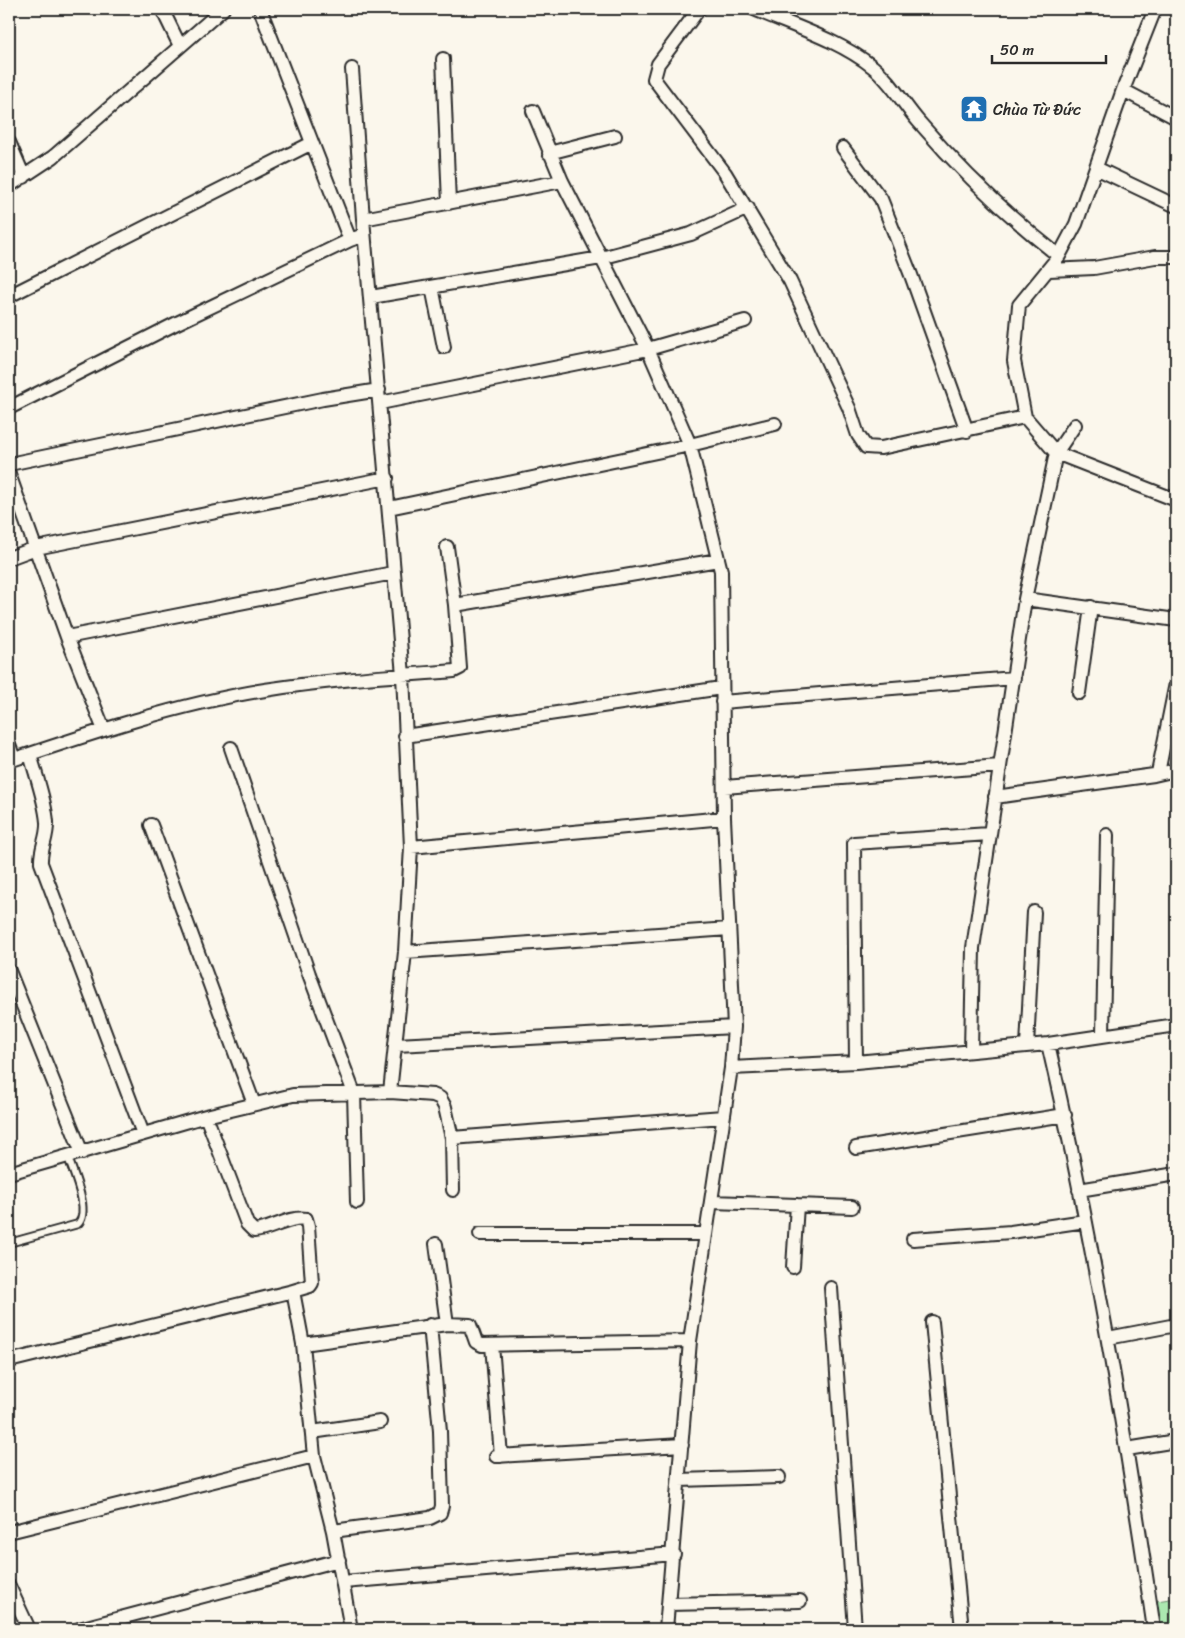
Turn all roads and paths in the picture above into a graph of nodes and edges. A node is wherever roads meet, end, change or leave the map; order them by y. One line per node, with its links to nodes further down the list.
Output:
1 (162, 9): 7 (street)
2 (223, 9): 7 (street)
3 (260, 9): 15 (street)
4 (699, 9): 24 (street)
5 (754, 9): 28 (street)
6 (1155, 9): 10 (street)
7 (180, 46): 19 (street)
8 (443, 59): 22 (street)
9 (352, 69): 25 (street)
10 (1123, 90): 12 (street); 18 (street)
11 (533, 111): 17 (street)
12 (1176, 118)
13 (615, 136): 17 (street)
14 (9, 142): 19 (street)
15 (312, 143): 27 (street); 33 (street)
16 (843, 148): 43 (street)
17 (549, 153): 20 (street)
18 (1096, 168): 23 (street); 28 (street)
19 (24, 177): 21 (street)
20 (562, 181): 22 (street); 30 (street)
21 (9, 186)
22 (448, 203): 25 (street)
23 (1176, 206)
24 (748, 208): 30 (street); 43 (street)
25 (363, 219): 26 (street)
26 (364, 235): 27 (street); 34 (street)
27 (350, 240): 39 (street)
28 (1059, 256): 31 (street)
29 (1176, 257): 31 (street)
30 (601, 258): 32 (street); 37 (street)
31 (1049, 270): 40 (street)
32 (432, 287): 34 (street); 36 (street)
33 (9, 296)
34 (371, 298): 38 (street)
35 (745, 321): 37 (street)
36 (444, 347)
37 (648, 349): 38 (street); 44 (street)
38 (380, 397): 46 (street); 48 (street)
39 (9, 408)
40 (1025, 417): 43 (street); 45 (street)
41 (775, 424): 44 (street)
42 (1075, 425): 45 (street)
43 (967, 431)
44 (690, 445): 50 (street); 54 (street)
45 (1056, 453): 49 (street); 56 (street)
46 (9, 464)
47 (9, 474): 52 (street)
48 (387, 478): 50 (street); 52 (street)
49 (1176, 500)
50 (389, 508): 55 (street)
51 (447, 547): 57 (street)
52 (36, 548): 53 (street); 60 (street)
53 (9, 558)
54 (718, 560): 57 (street); 64 (street)
55 (393, 574): 60 (street); 61 (street)
56 (1025, 599): 58 (street); 62 (street)
57 (455, 605): 61 (street)
58 (1091, 607): 59 (street); 65 (street)
59 (1176, 620)
60 (67, 637): 67 (street)
61 (403, 675): 67 (street); 68 (street)
62 (1014, 678): 66 (street); 73 (street)
63 (1176, 683): 75 (street)
64 (722, 688): 66 (street); 68 (street)
65 (1079, 693)
66 (722, 702): 76 (street)
67 (104, 730): 71 (street)
68 (405, 736): 82 (street)
69 (9, 745): 72 (street)
70 (231, 748): 97 (street)
71 (30, 754): 72 (street); 102 (street)
72 (11, 760)
73 (1000, 766): 76 (street); 77 (street)
74 (1176, 770): 75 (street)
75 (1158, 773): 77 (street)
76 (724, 786): 78 (street)
77 (995, 797): 80 (street)
78 (724, 818): 82 (street); 84 (street)
79 (151, 825): 98 (street)
80 (989, 834): 93 (street); 94 (street)
81 (1106, 835): 89 (street)
82 (411, 847): 85 (street)
83 (1034, 912): 92 (street)
84 (730, 929): 85 (street); 88 (street)
85 (405, 952): 91 (street)
86 (9, 970): 105 (street)
87 (1176, 1025): 89 (street)
88 (734, 1027): 91 (street); 95 (street)
89 (1103, 1034): 90 (street)
90 (1048, 1044): 92 (street); 99 (street)
91 (397, 1045): 96 (street)
92 (1027, 1046): 93 (street)
93 (972, 1051): 94 (street)
94 (856, 1062): 95 (street)
95 (731, 1068): 101 (street)
96 (390, 1092): 97 (street); 103 (street)
97 (354, 1093): 98 (street); 111 (street)
98 (254, 1104): 100 (street)
99 (1065, 1115): 104 (street); 110 (street)
100 (206, 1116): 102 (street); 123 (street)
101 (723, 1117): 103 (street); 112 (street)
102 (143, 1134): 105 (street)
103 (452, 1138): 109 (street)
104 (856, 1148)
105 (82, 1153): 106 (street)
106 (68, 1157): 107 (street); 119 (lane)
107 (9, 1173)
108 (1176, 1174): 110 (street)
109 (453, 1190)
110 (1079, 1190): 115 (street)
111 (357, 1202)
112 (712, 1202): 113 (street); 117 (street)
113 (797, 1205): 114 (street); 121 (street)
114 (852, 1207)
115 (1085, 1221): 118 (street); 128 (street)
116 (480, 1234): 117 (street)
117 (705, 1234): 129 (street)
118 (913, 1240)
119 (9, 1243)
120 (436, 1244): 125 (street)
121 (793, 1267)
122 (831, 1288): 153 (street)
123 (293, 1291): 130 (street); 132 (street)
124 (932, 1322): 154 (street)
125 (446, 1324): 126 (street); 131 (street)
126 (430, 1325): 130 (street); 141 (street)
127 (1176, 1325): 128 (street)
128 (1108, 1338): 137 (street)
129 (690, 1341): 131 (street); 136 (street)
130 (303, 1344): 134 (street)
131 (492, 1345): 136 (street)
132 (9, 1361)
133 (380, 1422): 134 (street)
134 (312, 1432): 138 (street)
135 (1176, 1441): 137 (street)
136 (682, 1445): 140 (street)
137 (1127, 1450): 155 (street)
138 (314, 1456): 141 (street); 142 (street)
139 (779, 1477): 140 (street)
140 (679, 1480): 143 (street)
141 (333, 1531): 144 (street)
142 (9, 1532)
143 (674, 1554): 145 (street); 148 (street)
144 (339, 1560): 145 (street); 150 (street)
145 (343, 1582): 151 (street)
146 (9, 1586): 149 (street)
147 (800, 1601): 148 (street)
148 (668, 1604): 152 (street)
149 (29, 1629)
150 (79, 1629)
151 (351, 1629)
152 (666, 1629)
153 (855, 1629)
154 (962, 1629)
155 (1154, 1629)

